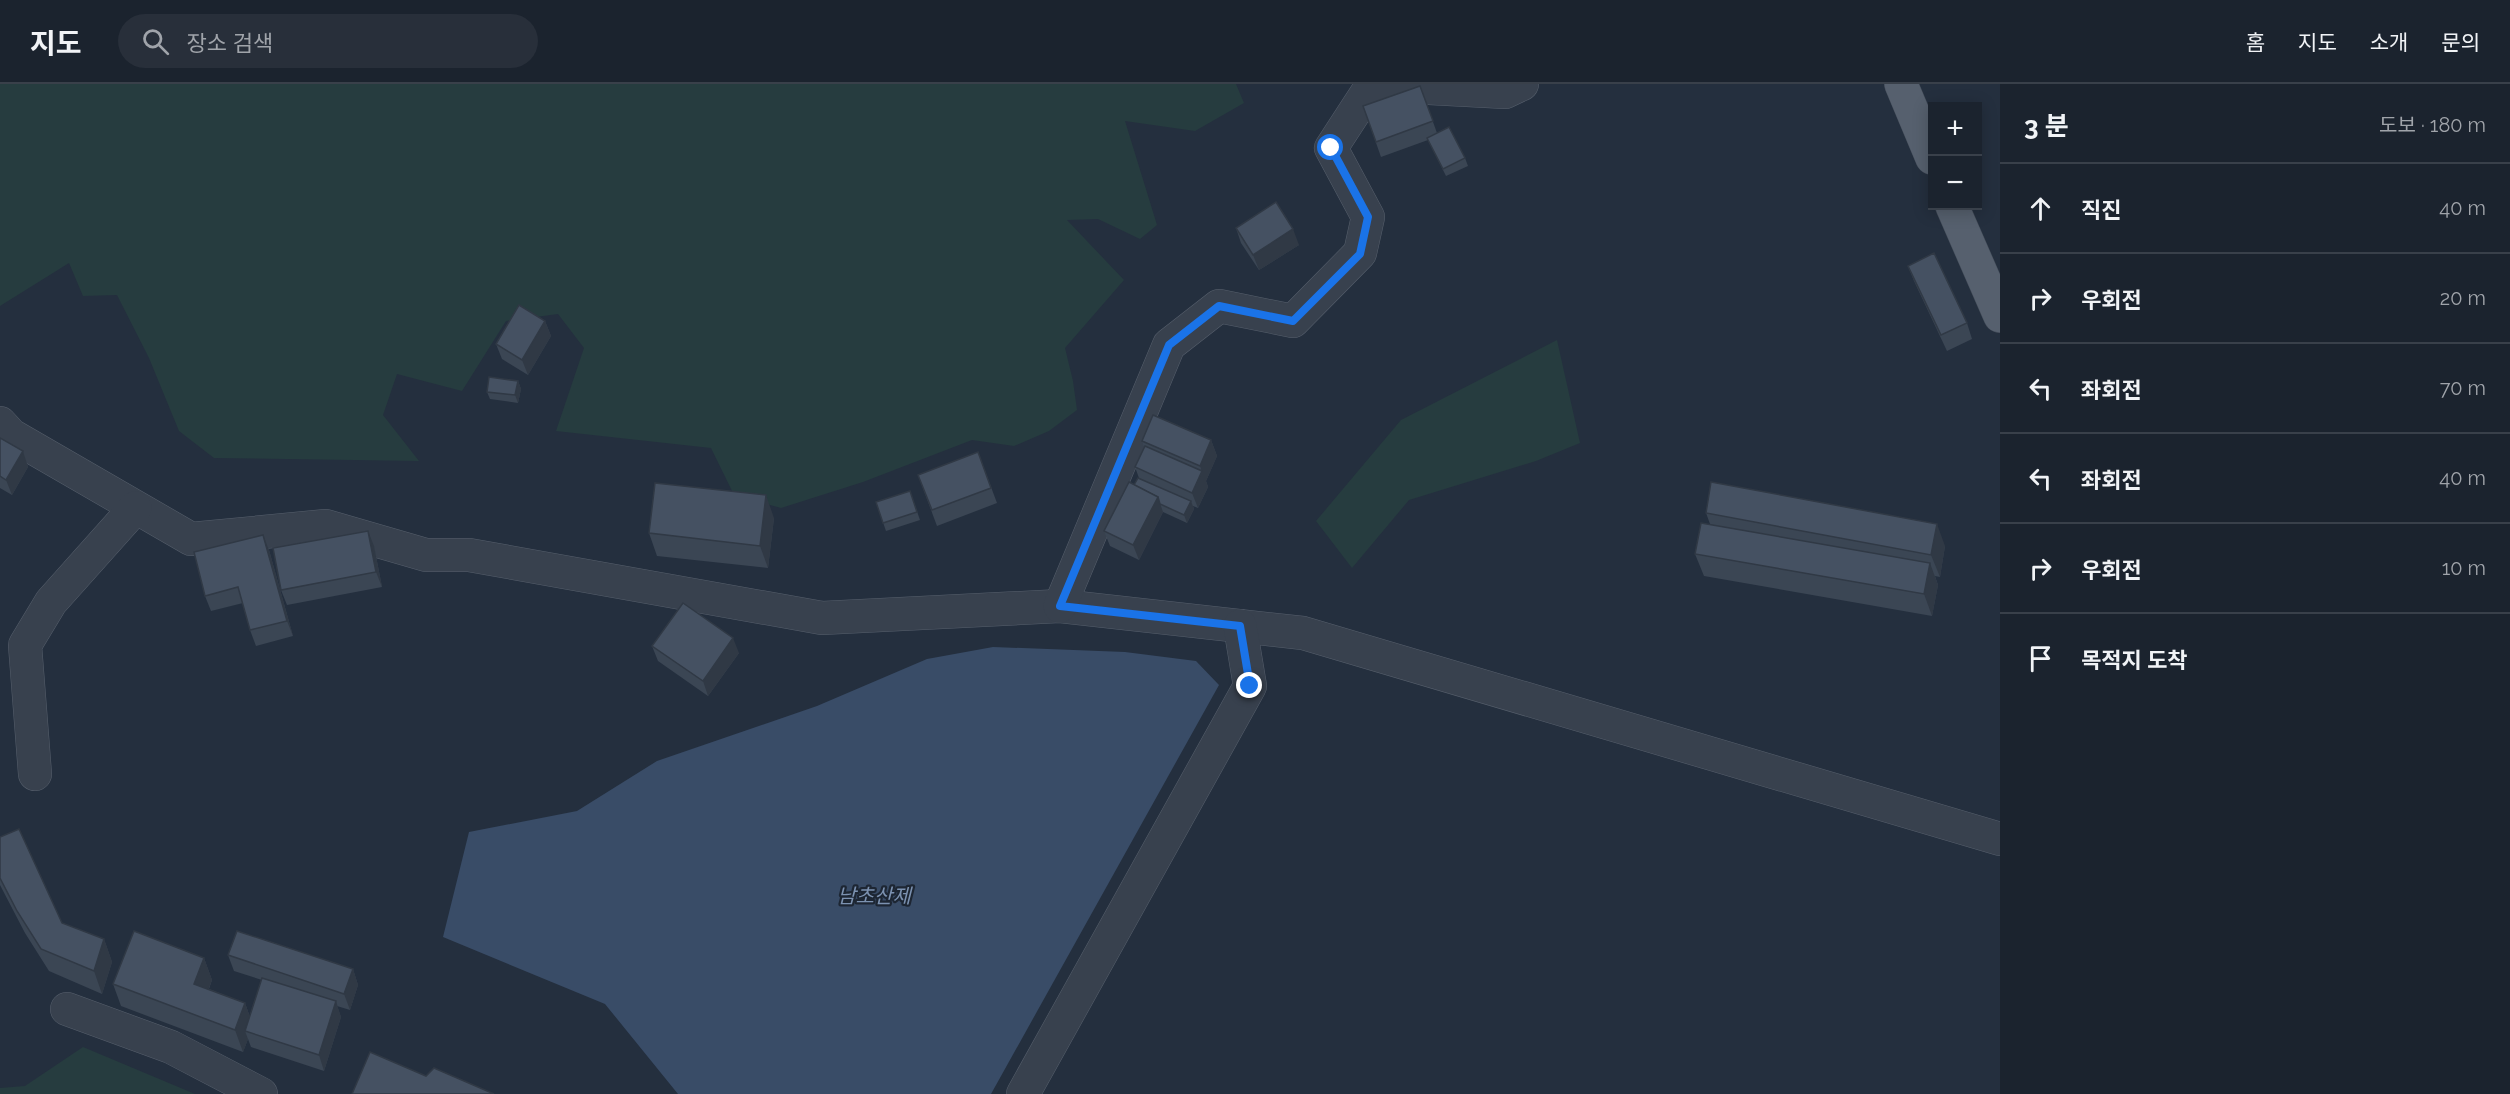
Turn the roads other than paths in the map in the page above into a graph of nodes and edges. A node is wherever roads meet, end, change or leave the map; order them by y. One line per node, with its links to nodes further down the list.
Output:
1 (1522, 84): 8 (street)
2 (1901, 84): 3 (main road)
3 (1931, 156)
4 (1954, 210): 5 (main road)
5 (2000, 316)
6 (0, 423): 7 (street)
7 (135, 508): 8 (street); 10 (street)
8 (1060, 606): 9 (street)
9 (1240, 626): 11 (street); 14 (street)
10 (35, 774)
11 (2000, 839)
12 (67, 1009): 13 (street)
13 (261, 1094)
14 (1023, 1094)

